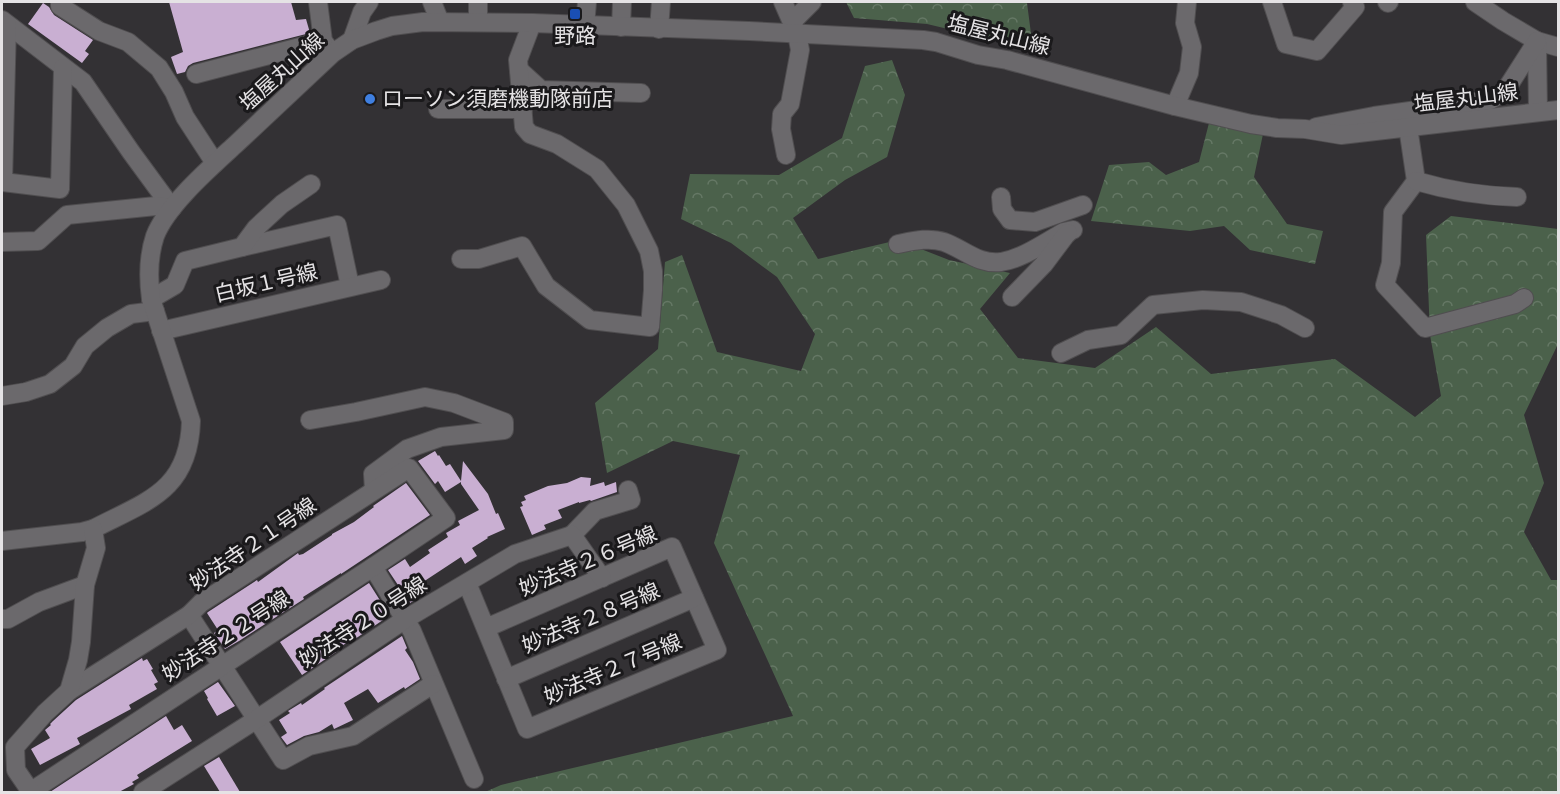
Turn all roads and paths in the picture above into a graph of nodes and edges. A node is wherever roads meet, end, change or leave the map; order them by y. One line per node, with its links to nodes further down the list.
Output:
1 (60, 2): 39 (street)
2 (318, 2): 25 (street)
3 (369, 2): 23 (street)
4 (432, 2): 16 (street)
5 (478, 2): 17 (street)
6 (586, 2): 19 (street)
7 (622, 2): 20 (street)
8 (661, 2): 22 (street)
9 (783, 2): 21 (street)
10 (812, 2): 21 (street)
11 (1187, 2): 31 (street)
12 (1272, 2): 13 (street)
13 (1352, 2)
14 (1475, 2): 24 (street)
15 (4, 22): 27 (street); 27 (street)
16 (441, 22): 17 (street, 塩屋丸山線); 23 (street, 塩屋丸山線)
17 (478, 22): 18 (street, 塩屋丸山線)
18 (532, 23): 19 (street, 塩屋丸山線); 28 (street)
19 (585, 26): 20 (street, 塩屋丸山線)
20 (621, 27): 22 (street, 塩屋丸山線)
21 (794, 28): 22 (street, 塩屋丸山線); 31 (street, 塩屋丸山線); 38 (street)
22 (659, 29)
23 (352, 40): 25 (street, 塩屋丸山線)
24 (1537, 41): 26 (street); 35 (street); 37 (street)
25 (328, 47): 29 (street); 39 (street, 塩屋丸山線)
26 (1558, 47)
27 (63, 68): 45 (street)
28 (519, 70): 30 (street); 33 (street)
29 (196, 74)
30 (641, 93)
31 (1175, 106): 37 (street, 塩屋丸山線)
32 (438, 109): 33 (street)
33 (523, 109): 49 (street)
34 (1558, 110): 35 (street, 塩屋丸山線)
35 (1538, 112): 36 (street, 塩屋丸山線)
36 (1408, 127): 37 (street, 塩屋丸山線); 40 (street)
37 (1305, 129)
38 (786, 155)
39 (216, 164): 45 (street, 塩屋丸山線)
40 (1416, 181): 43 (street); 53 (street)
41 (310, 184): 48 (street)
42 (1001, 197): 44 (street)
43 (1517, 197)
44 (1083, 205)
45 (172, 208): 46 (street); 54 (street, 塩屋丸山線)
46 (2, 242)
47 (898, 244): 52 (street)
48 (242, 247): 51 (street); 54 (street)
49 (461, 259)
50 (381, 280): 51 (street, 白坂１号線)
51 (350, 286): 56 (street, 白坂１号線)
52 (1012, 297)
53 (1524, 298)
54 (153, 305): 56 (street, 塩屋丸山線); 58 (street)
55 (1305, 328): 57 (street)
56 (161, 331): 63 (street, 塩屋丸山線)
57 (1061, 353)
58 (2, 396)
59 (310, 420): 60 (street)
60 (374, 490): 62 (street, 妙法寺２１号線); 71 (street, 妙法寺２１号線)
61 (628, 490): 64 (street)
62 (446, 518): 66 (street, 妙法寺２２号線)
63 (93, 529): 65 (street, 塩屋丸山線); 69 (street)
64 (572, 535): 67 (street); 68 (street, 妙法寺２０号線)
65 (2, 542)
66 (373, 567): 73 (street); 76 (street, 妙法寺２２号線)
67 (602, 578): 70 (street, 妙法寺２６号線); 74 (street, 妙法寺２６号線)
68 (467, 583): 73 (street, 妙法寺２０号線); 74 (street)
69 (85, 585): 72 (street); 79 (street)
70 (694, 598): 75 (street, 妙法寺２６号線); 77 (street, 妙法寺２８号線)
71 (189, 615): 76 (street); 79 (street, 妙法寺２１号線)
72 (2, 619)
73 (404, 620): 78 (street); 80 (street, 妙法寺２０号線)
74 (486, 628): 77 (street)
75 (717, 650): 77 (street, 妙法寺２７号線)
76 (222, 666): 80 (street); 82 (street, 妙法寺２２号線)
77 (506, 679)
78 (433, 684): 80 (street); 81 (street)
79 (69, 692): 82 (street)
80 (257, 719): 83 (street, 妙法寺２０号線)
81 (474, 779)
82 (31, 792)
83 (143, 792)

